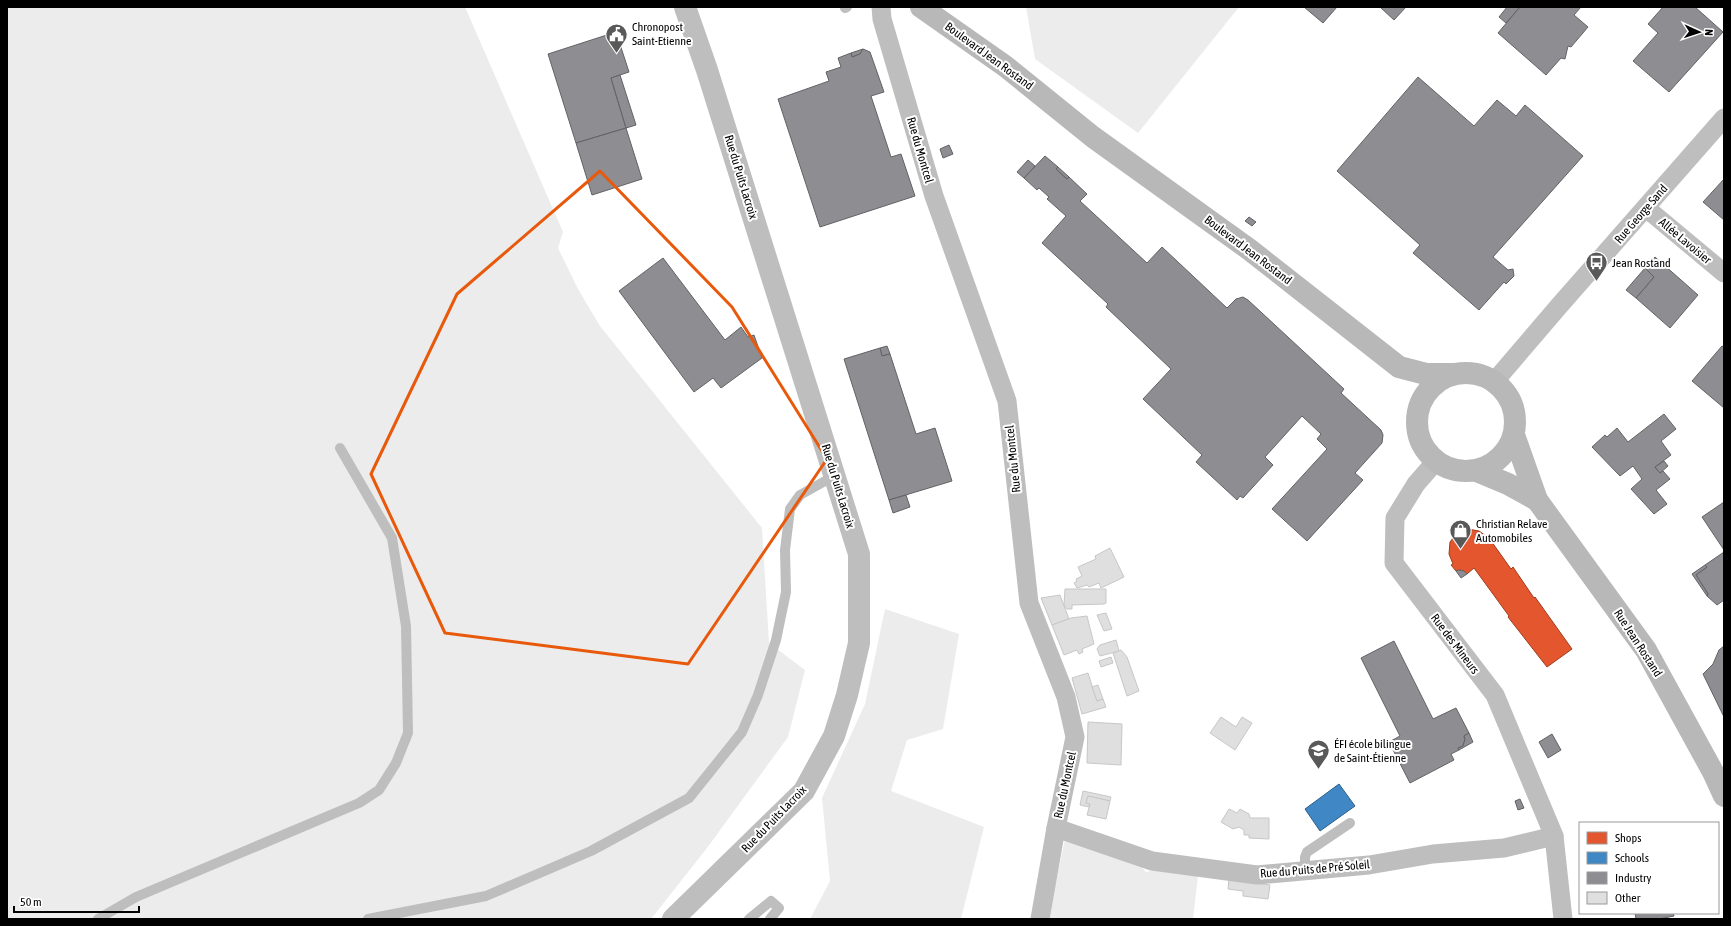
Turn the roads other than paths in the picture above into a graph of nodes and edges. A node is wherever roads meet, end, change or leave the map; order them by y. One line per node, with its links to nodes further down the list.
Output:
1 (685, 7): 15 (street, Rue du Puits Lacroix)
2 (881, 7): 19 (street, Rue du Montcel)
3 (921, 7): 7 (main road, Boulevard Jean Rostand)
4 (1724, 118): 5 (street, Rue George Sand)
5 (1646, 208): 6 (street, Allée Lavoisier); 9 (street, Rue George Sand)
6 (1724, 273)
7 (1399, 367): 8 (main road); 10 (main road)
8 (1453, 374): 9 (main road); 10 (main road)
9 (1494, 382): 11 (main road)
10 (1418, 409): 13 (main road)
11 (1514, 435): 14 (main road); 16 (main road)
12 (340, 448): 22 (lane)
13 (1436, 461): 14 (main road); 20 (street, Rue des Mineurs)
14 (1477, 471): 16 (main road)
15 (834, 476): 23 (lane); 24 (street, Rue du Puits Lacroix)
16 (1537, 500): 17 (main road, Rue Jean Rostand)
17 (1724, 796)
18 (1350, 822): 21 (lane)
19 (1056, 828): 21 (street, Rue du Puits de Pré Soleil); 27 (street, Rue du Montcel)
20 (1554, 836): 21 (street, Rue du Puits de Pré Soleil); 28 (street, Rue des Mineurs)
21 (1305, 871)
22 (98, 919)
23 (368, 919)
24 (673, 919)
25 (749, 919): 26 (lane)
26 (770, 919)
27 (1040, 919)
28 (1563, 919)

